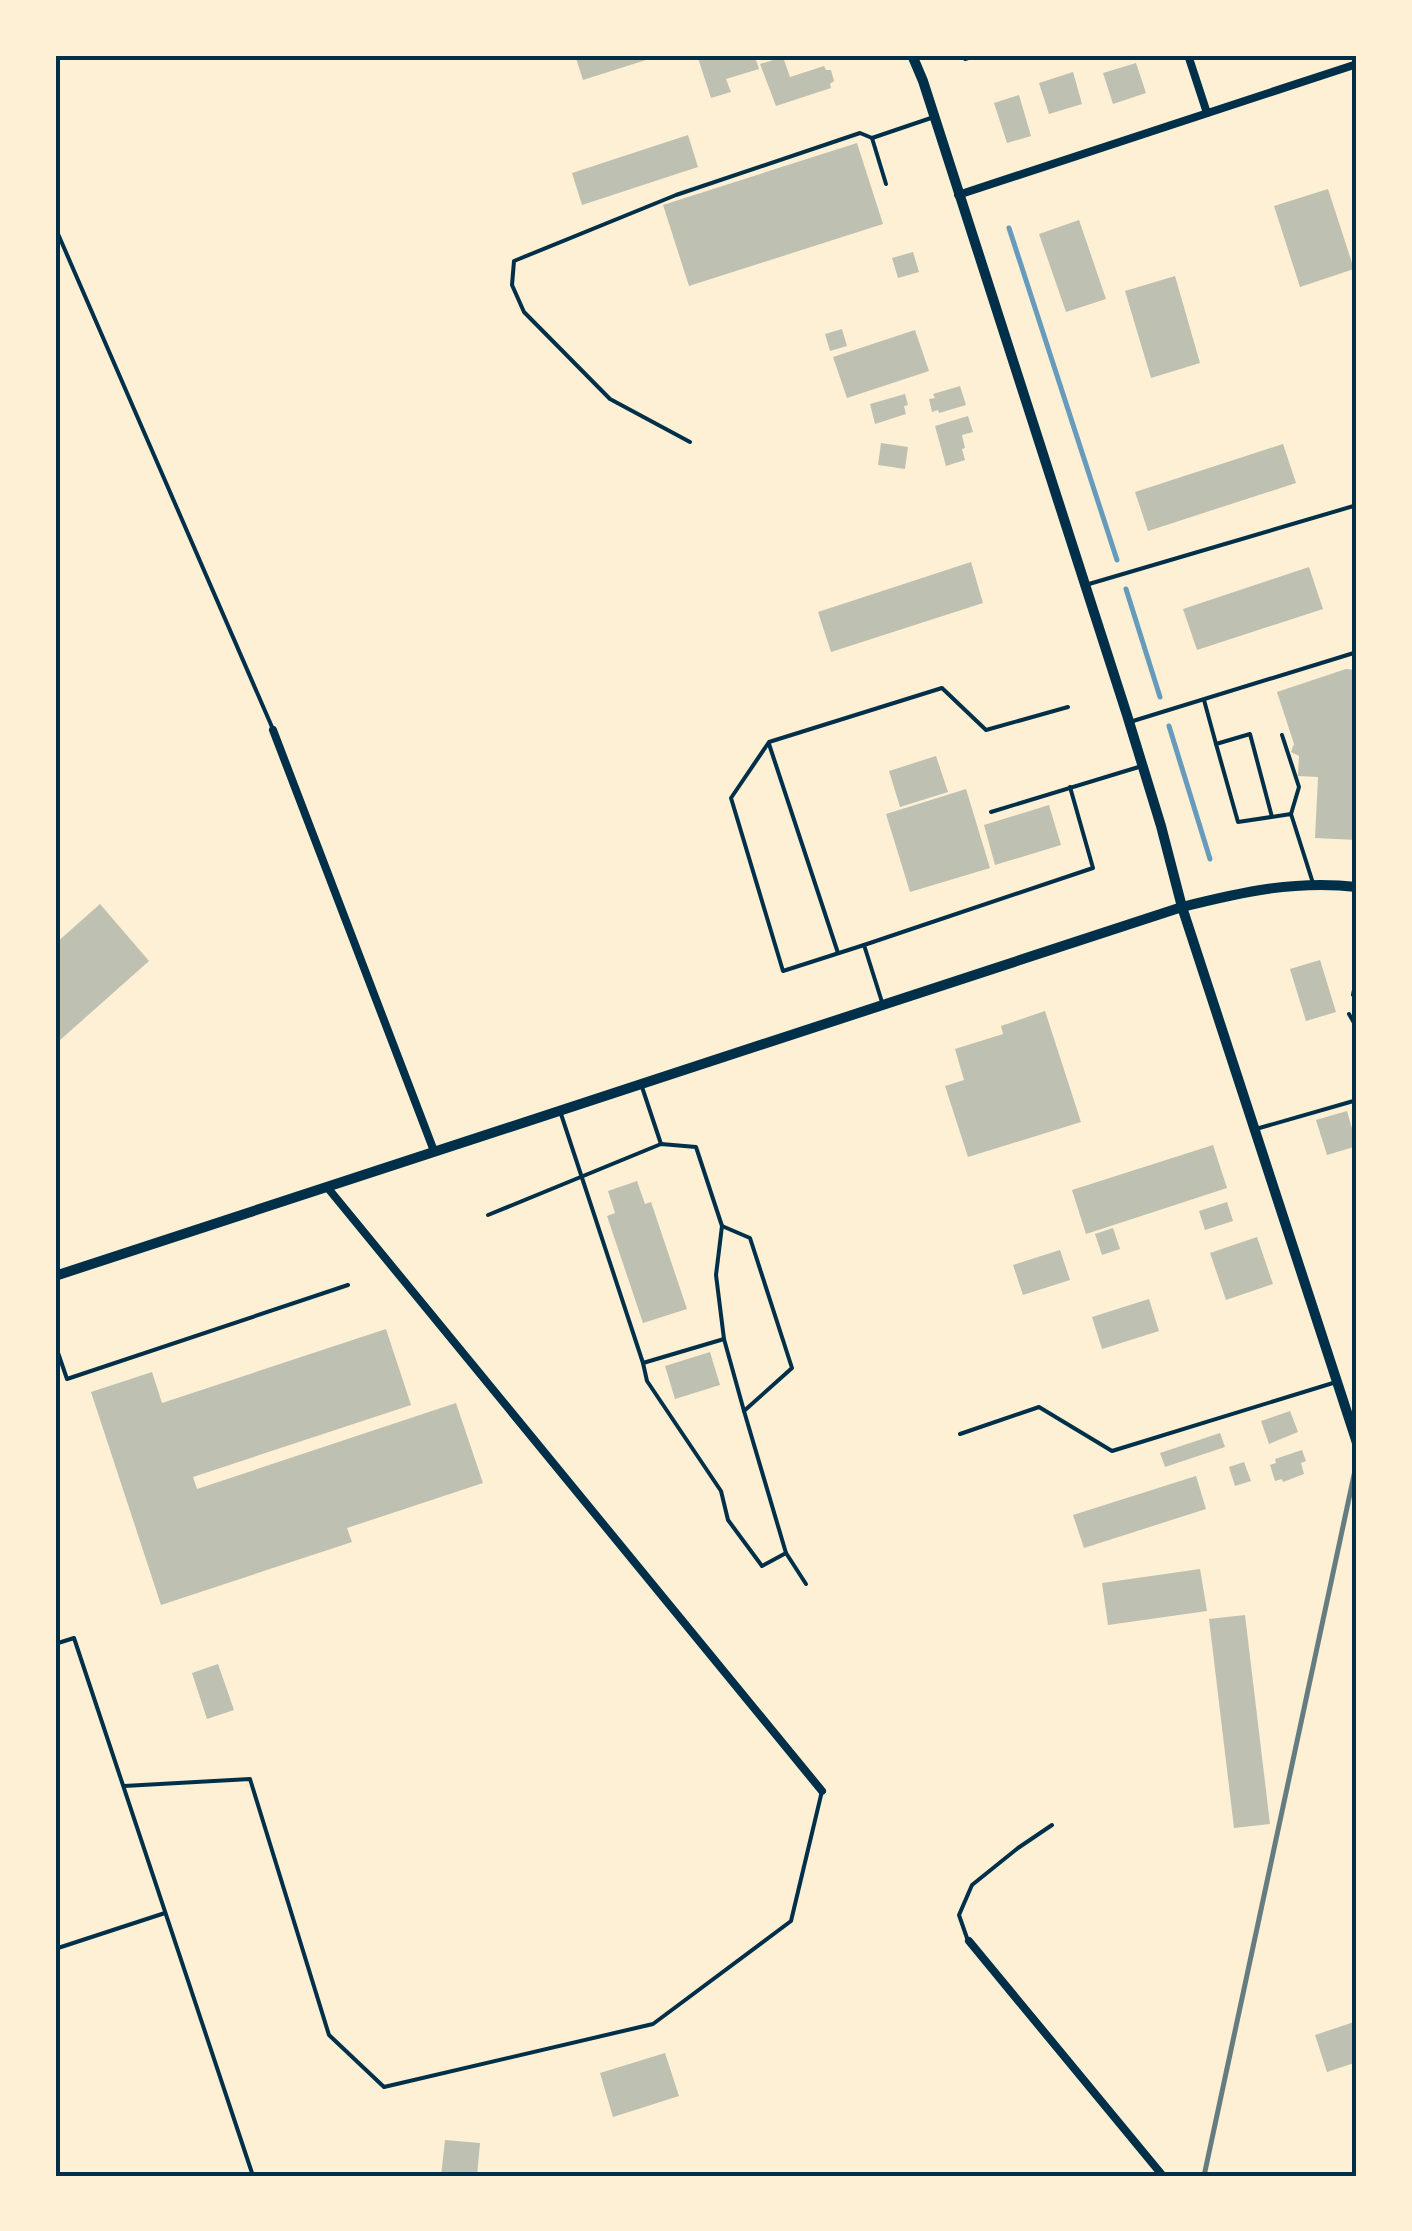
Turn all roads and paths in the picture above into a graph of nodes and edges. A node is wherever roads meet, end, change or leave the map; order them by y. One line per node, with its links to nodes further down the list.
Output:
1 (915, 55): 7 (street)
2 (978, 55): 4 (lane)
3 (1188, 55): 6 (street)
4 (965, 59)
5 (1357, 64): 6 (street)
6 (1207, 113): 10 (street)
7 (934, 117): 8 (lane); 10 (street)
8 (872, 138): 9 (lane); 12 (lane)
9 (886, 184)
10 (958, 194): 14 (street)
11 (55, 227): 19 (lane)
12 (690, 442)
13 (1357, 506): 14 (lane)
14 (1084, 586): 18 (street)
15 (1357, 652): 16 (lane)
16 (1204, 700): 18 (lane); 22 (lane)
17 (1068, 707): 21 (lane)
18 (1129, 723): 23 (street)
19 (273, 730): 43 (street)
20 (1282, 735): 26 (lane)
21 (769, 742): 32 (lane); 32 (lane)
22 (1216, 744): 27 (lane); 27 (lane)
23 (1142, 766): 24 (lane); 30 (street)
24 (1070, 787): 25 (lane); 31 (lane)
25 (991, 812)
26 (1291, 814): 27 (lane); 28 (lane)
27 (1272, 817)
28 (1314, 885): 29 (street); 30 (street)
29 (1357, 887)
30 (1182, 907): 35 (street); 41 (street)
31 (864, 945): 32 (lane); 35 (lane)
32 (838, 954)
33 (1357, 975): 34 (lane)
34 (1353, 995)
35 (883, 1005): 38 (street)
36 (1349, 1014): 37 (lane)
37 (1357, 1028)
38 (641, 1084): 40 (street); 42 (lane)
39 (1357, 1100): 41 (lane)
40 (560, 1110): 43 (street); 44 (lane)
41 (1255, 1129): 53 (street)
42 (661, 1144): 44 (lane); 47 (lane)
43 (434, 1151): 45 (street)
44 (582, 1177): 46 (lane); 52 (lane)
45 (327, 1187): 48 (street); 61 (street)
46 (488, 1215)
47 (722, 1226): 50 (lane); 54 (lane)
48 (55, 1276)
49 (348, 1285): 51 (lane)
50 (724, 1339): 52 (lane); 54 (lane)
51 (55, 1344)
52 (643, 1363): 57 (lane)
53 (1337, 1382): 55 (lane); 56 (street)
54 (744, 1410): 57 (lane)
55 (960, 1434)
56 (1357, 1443)
57 (786, 1553): 58 (lane)
58 (806, 1584)
59 (55, 1644): 60 (lane)
60 (124, 1786): 61 (lane); 63 (lane)
61 (822, 1792)
62 (1052, 1825): 64 (lane)
63 (165, 1913): 65 (lane); 66 (lane)
64 (968, 1942): 67 (street)
65 (55, 1949)
66 (253, 2176)
67 (1162, 2176)

